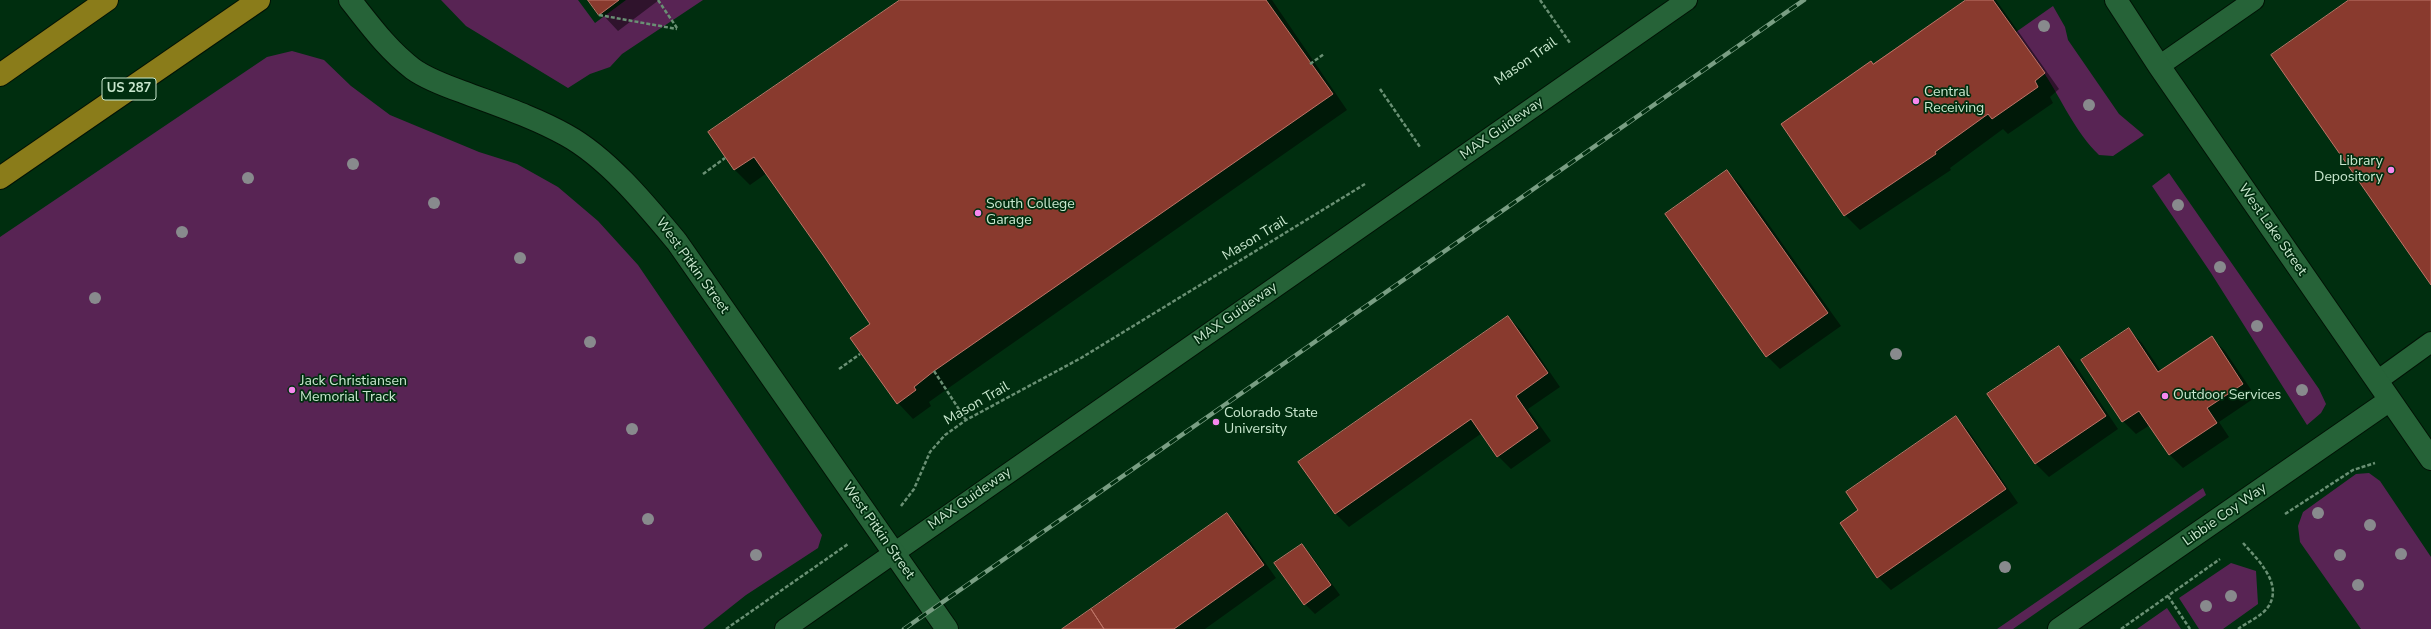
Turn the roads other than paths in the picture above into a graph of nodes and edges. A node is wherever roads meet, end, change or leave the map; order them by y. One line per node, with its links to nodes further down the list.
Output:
1 (107, 0): 8 (highway)
2 (259, 0): 9 (highway, US 287)
3 (350, 0): 14 (street, West Pitkin Street)
4 (1687, 0): 14 (lane, MAX Guideway)
5 (2116, 0): 7 (street, West Lake Street)
6 (2254, 0): 7 (lane)
7 (2159, 66): 11 (street, West Lake Street)
8 (0, 75)
9 (0, 178)
10 (2431, 342): 11 (lane)
11 (2377, 381): 12 (street, West Lake Street)
12 (2390, 400): 13 (street, West Lake Street); 17 (street, Libbie Coy Way)
13 (2431, 459)
14 (894, 552): 15 (lane, MAX Guideway); 16 (street, West Pitkin Street)
15 (785, 629)
16 (947, 629)
17 (2059, 629)

